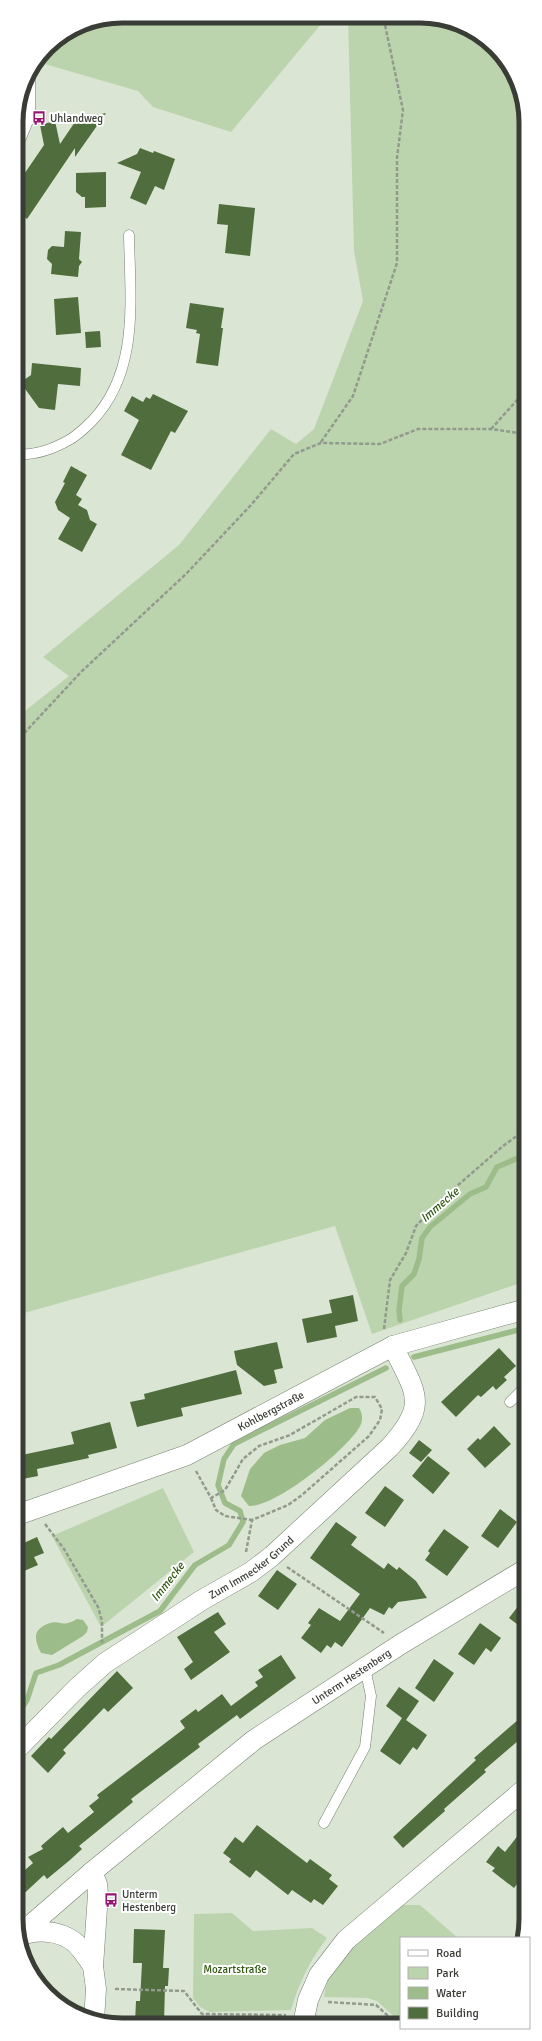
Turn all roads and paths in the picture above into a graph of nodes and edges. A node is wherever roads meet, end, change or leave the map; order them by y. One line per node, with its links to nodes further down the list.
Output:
1 (385, 23): 8 (path)
2 (25, 103): 3 (street)
3 (23, 120)
4 (129, 235): 9 (lane)
5 (519, 398): 6 (path)
6 (491, 429): 7 (path); 8 (path)
7 (519, 433)
8 (321, 443): 10 (path)
9 (23, 453)
10 (23, 734)
11 (519, 1135): 13 (path)
12 (519, 1311): 13 (street, Kohlbergstraße)
13 (387, 1349): 16 (street, Kohlbergstraße); 21 (street, Zum Immecker Grund)
14 (519, 1393): 15 (lane)
15 (510, 1402)
16 (187, 1455): 17 (path); 18 (street, Kohlbergstraße)
17 (211, 1498): 19 (path); 19 (path)
18 (23, 1513)
19 (252, 1520): 22 (path)
20 (43, 1521): 24 (path)
21 (272, 1556): 22 (street, Zum Immecker Grund); 25 (path)
22 (251, 1572): 27 (street, Zum Immecker Grund)
23 (519, 1573): 25 (street, Unterm Hestenberg)
24 (102, 1634)
25 (401, 1644): 26 (street, Unterm Hestenberg)
26 (364, 1668): 29 (lane); 30 (street, Unterm Hestenberg)
27 (23, 1743)
28 (519, 1794): 35 (street)
29 (324, 1823)
30 (92, 1872): 31 (street, Unterm Hestenberg); 33 (street)
31 (24, 1932)
32 (25, 1936): 33 (street, Unterm Hestenberg)
33 (93, 1966): 34 (street)
34 (96, 1989): 35 (path); 36 (street)
35 (305, 2013): 37 (path)
36 (94, 2014)
37 (390, 2018)

